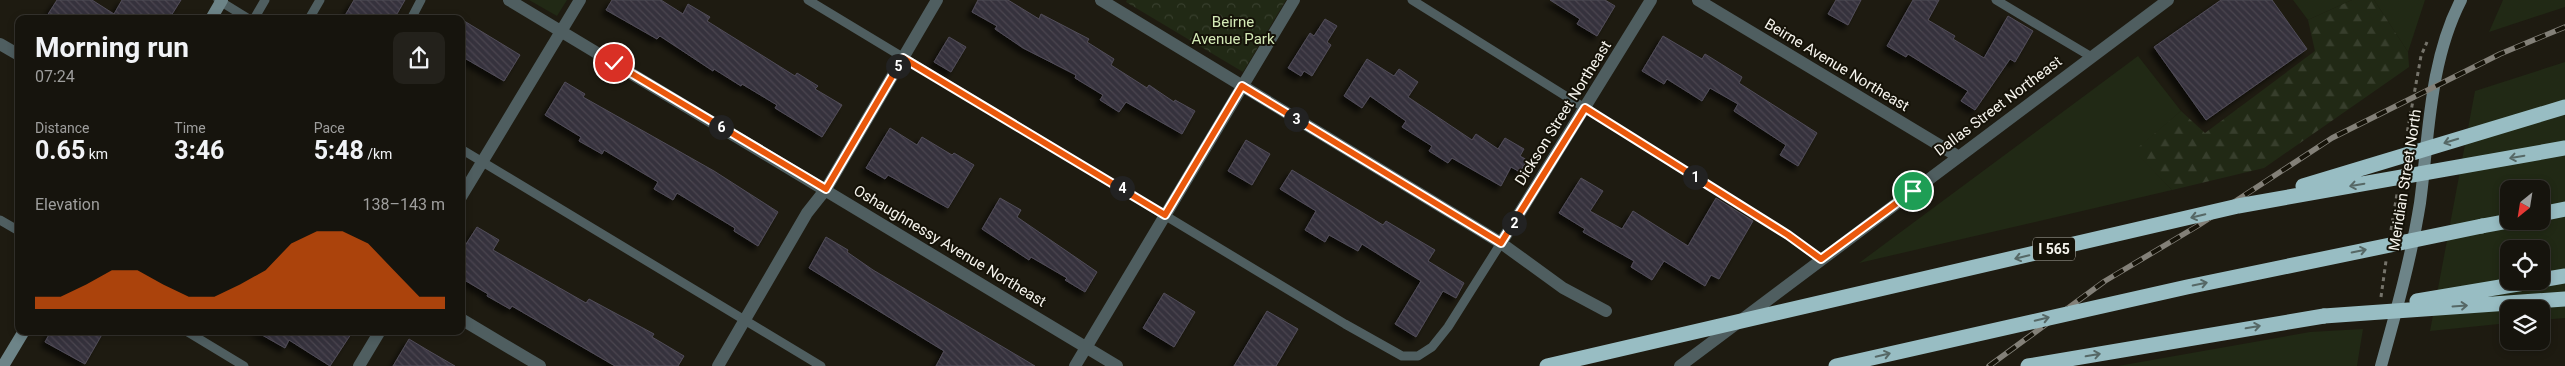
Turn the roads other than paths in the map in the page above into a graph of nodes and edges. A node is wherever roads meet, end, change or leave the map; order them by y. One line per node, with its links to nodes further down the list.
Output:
1 (265, 0): 19 (lane)
2 (320, 0): 20 (lane)
3 (422, 0): 21 (lane)
4 (509, 0): 22 (street, Oshaughnessy Avenue Northeast)
5 (580, 0): 22 (street)
6 (808, 0): 26 (lane)
7 (937, 0): 26 (street)
8 (1101, 0): 27 (street)
9 (1294, 0): 27 (street)
10 (1412, 0): 29 (lane)
11 (1651, 0): 29 (street, Dickson Street Northeast)
12 (1698, 0): 32 (street, Beirne Avenue Northeast)
13 (1996, 0): 25 (lane)
14 (2168, 0): 25 (street, Dallas Street Northeast)
15 (2460, 0): 69 (street, Meridian Street North)
16 (221, 1): 17 (street); 18 (lane)
17 (213, 15)
18 (243, 15)
19 (256, 15)
20 (311, 15)
21 (413, 15)
22 (561, 31): 33 (street); 34 (street, Oshaughnessy Avenue Northeast)
23 (0, 44): 24 (street)
24 (15, 53)
25 (2090, 56): 32 (street, Dallas Street Northeast)
26 (903, 58): 34 (street); 39 (lane)
27 (1242, 86): 39 (street); 43 (street)
28 (2565, 107): 36 (highway, one-way to 36, bridge)
29 (1585, 108): 43 (street, Dickson Street Northeast); 44 (lane)
30 (2565, 148): 36 (highway, I 565, one-way to 36, bridge)
31 (465, 151): 33 (lane)
32 (1959, 157): 44 (street, Dallas Street Northeast)
33 (482, 162): 35 (street); 51 (lane)
34 (826, 189): 51 (street); 56 (street, Oshaughnessy Avenue Northeast)
35 (465, 190)
36 (2238, 206): 65 (highway, I 565, one-way to 65, bridge)
37 (2565, 209): 38 (highway)
38 (2550, 212)
39 (1165, 215): 43 (lane); 56 (street)
40 (0, 220): 42 (lane)
41 (2500, 223): 67 (highway, one-way to 41, bridge)
42 (15, 229)
43 (1501, 243): 49 (street)
44 (1821, 259): 66 (street, Dallas Street Northeast)
45 (2565, 276): 46 (highway)
46 (2550, 278)
47 (2500, 287): 50 (highway, bridge)
48 (2565, 299): 50 (highway, one-way to 48, bridge)
49 (1606, 311)
50 (2324, 316): 68 (highway, one-way to 50)
51 (744, 320): 61 (street); 62 (lane)
52 (465, 321): 60 (street)
53 (22, 335): 57 (street)
54 (193, 335): 58 (lane)
55 (378, 335): 59 (street)
56 (1086, 348): 63 (street); 64 (street, Oshaughnessy Avenue Northeast)
57 (3, 366)
58 (244, 366)
59 (359, 366)
60 (540, 366)
61 (718, 366)
62 (821, 366)
63 (1075, 366)
64 (1117, 366)
65 (1547, 366)
66 (1680, 366)
67 (1836, 366)
68 (2028, 366)
69 (2382, 366)

